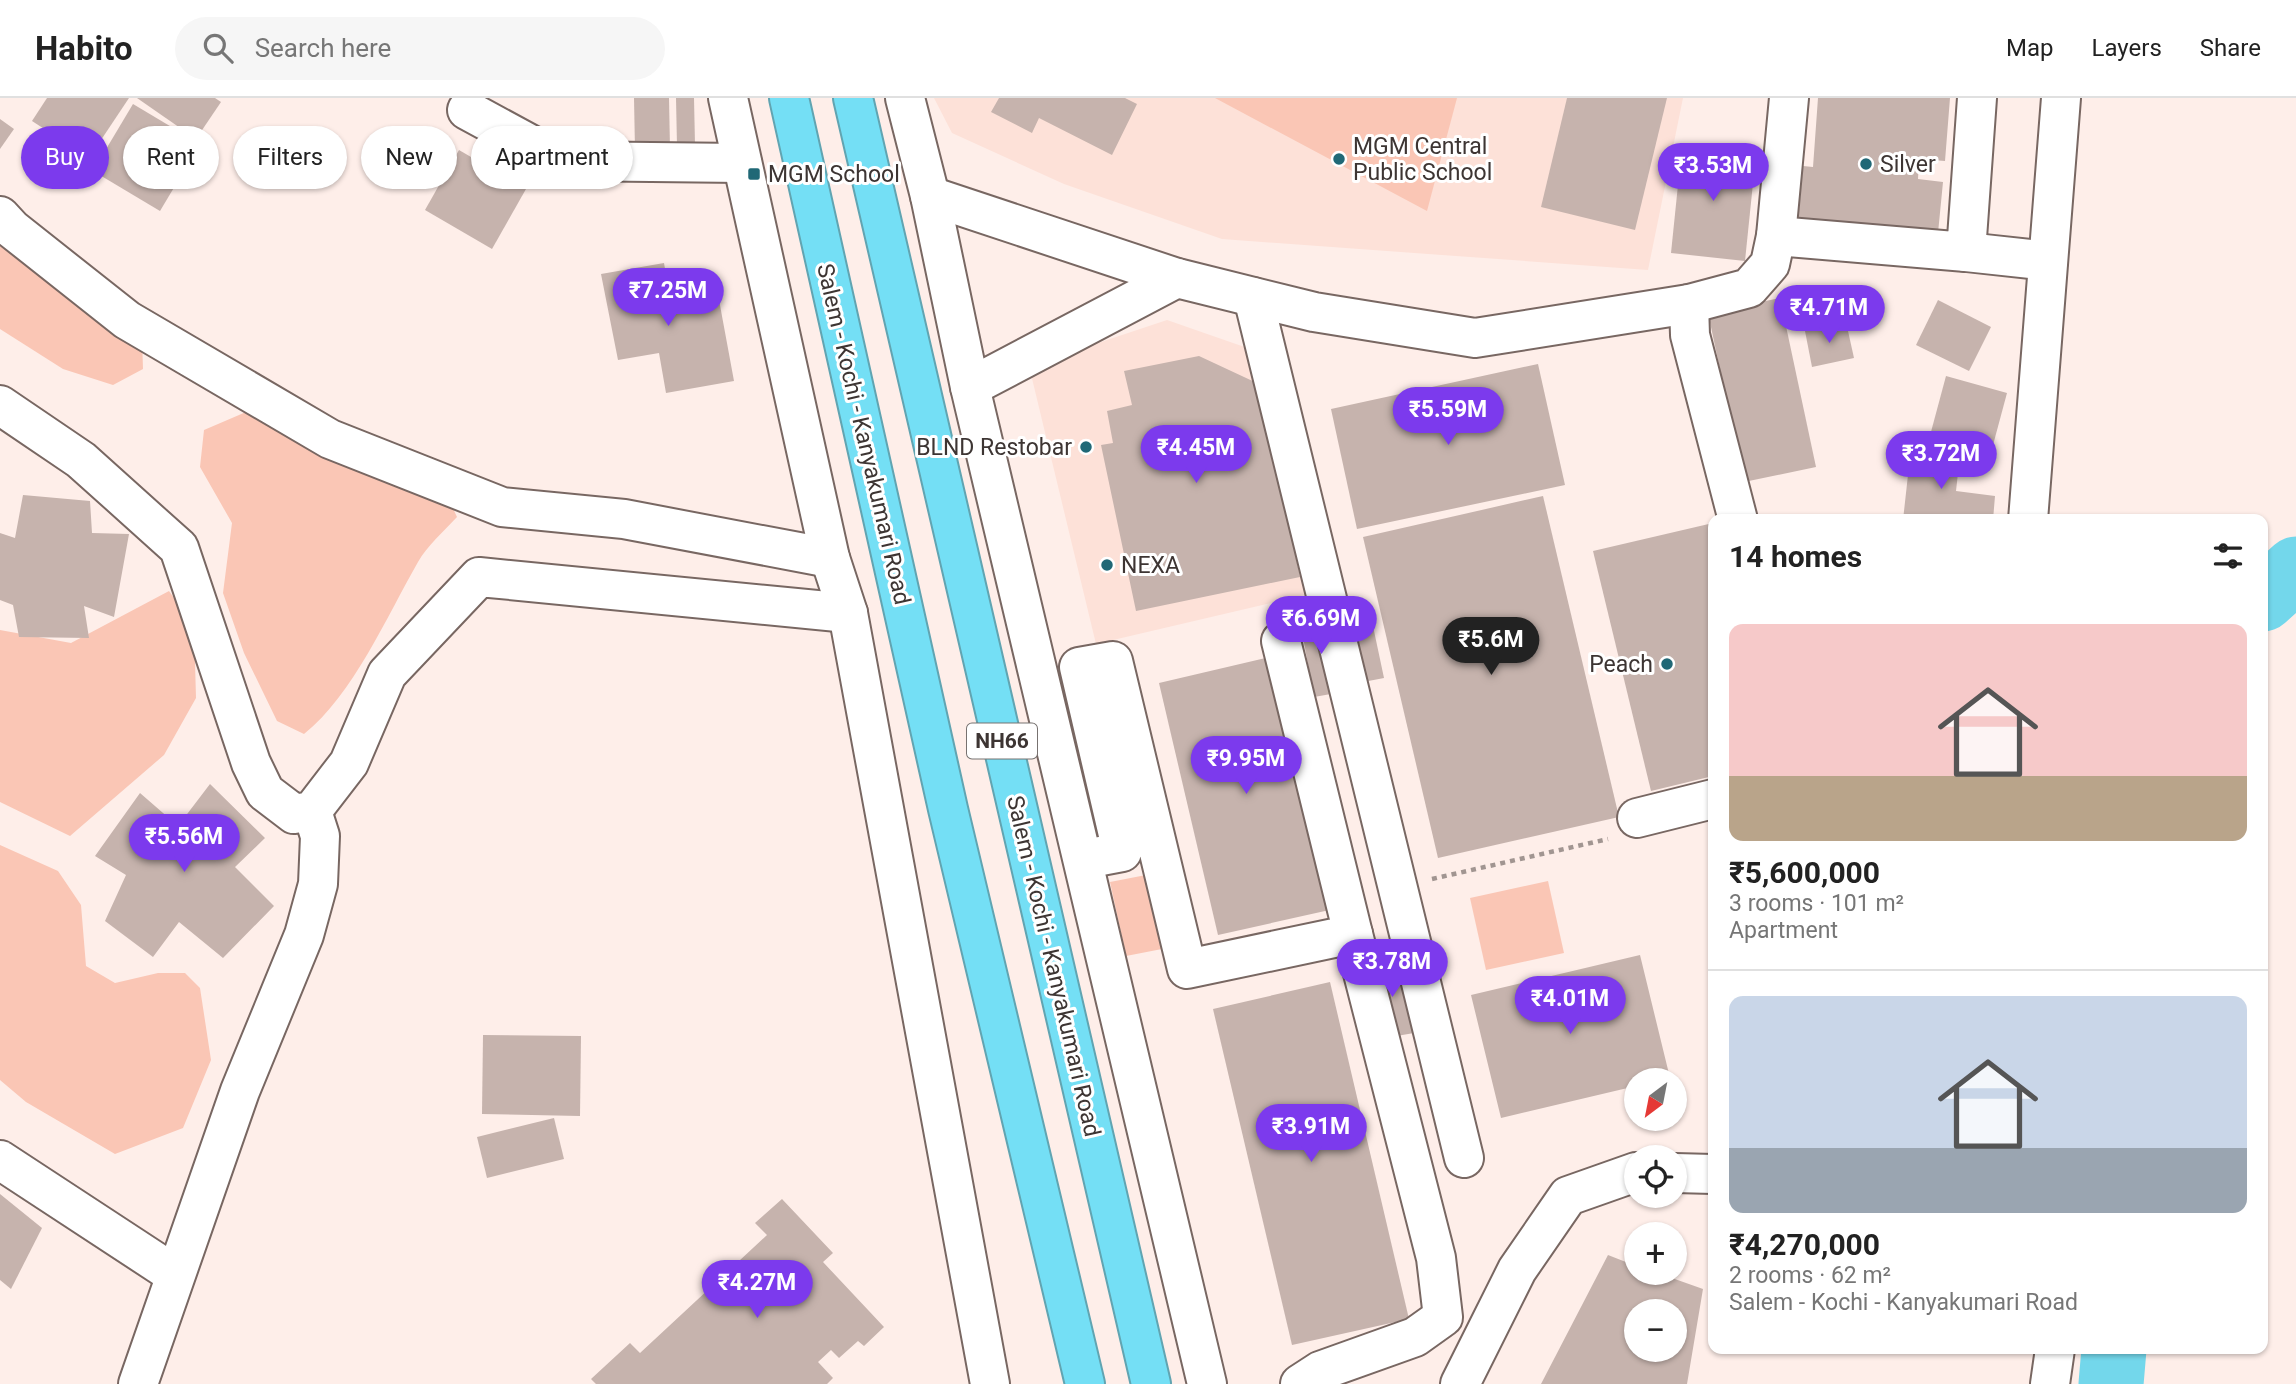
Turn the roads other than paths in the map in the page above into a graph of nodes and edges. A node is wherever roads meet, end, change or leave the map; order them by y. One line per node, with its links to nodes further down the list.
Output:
1 (728, 98): 9 (street)
2 (789, 98): 39 (highway, Salem - Kochi - Kanyakumari Road / NH66)
3 (853, 98): 40 (highway, Salem - Kochi - Kanyakumari Road / NH66)
4 (905, 98): 10 (street)
5 (1788, 98): 12 (street)
6 (1977, 98): 13 (street)
7 (2061, 98): 14 (street)
8 (467, 110): 9 (street)
9 (743, 163): 22 (street)
10 (930, 196): 15 (street); 18 (street)
11 (0, 216): 22 (street)
12 (1776, 236): 13 (street); 17 (street)
13 (1966, 252): 14 (street)
14 (2048, 261): 21 (street)
15 (1177, 278): 16 (street); 18 (street)
16 (1253, 297): 17 (street); 30 (street)
17 (1689, 304): 20 (street)
18 (970, 387): 28 (street)
19 (0, 405): 26 (street)
20 (1736, 514)
21 (2028, 514)
22 (830, 558): 23 (street)
23 (848, 613): 26 (street); 38 (street)
24 (1281, 641): 29 (street)
25 (1708, 800): 27 (street)
26 (312, 811): 35 (street)
27 (1637, 818)
28 (1084, 859): 29 (street); 41 (street)
29 (1353, 934): 42 (street)
30 (1464, 1158)
31 (0, 1160): 35 (street)
32 (1687, 1173): 33 (street)
33 (1708, 1174)
34 (1624, 1176): 43 (street)
35 (174, 1274): 37 (street)
36 (2054, 1354): 44 (street)
37 (138, 1384)
38 (990, 1384)
39 (1085, 1384)
40 (1152, 1384)
41 (1207, 1384)
42 (1300, 1384)
43 (1460, 1384)
44 (2050, 1384)

